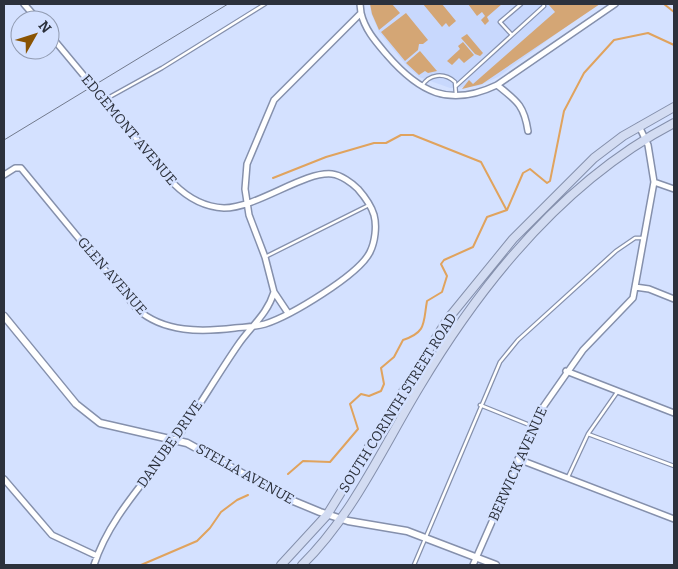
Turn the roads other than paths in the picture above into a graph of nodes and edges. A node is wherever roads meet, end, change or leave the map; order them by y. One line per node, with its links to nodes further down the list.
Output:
1 (265, 4): 13 (lane)
2 (360, 4): 6 (street)
3 (521, 4): 7 (lane)
4 (543, 4): 7 (lane)
5 (615, 4): 9 (street)
6 (361, 13): 11 (street); 22 (street)
7 (512, 36): 10 (lane)
8 (60, 47): 13 (street, EDGEMONT AVENUE)
9 (497, 85): 12 (street); 17 (street)
10 (456, 86): 11 (lane); 12 (lane)
11 (421, 88): 12 (street)
12 (456, 96)
13 (104, 100): 22 (street, EDGEMONT AVENUE)
14 (674, 107): 16 (main road, SOUTH CORINTH STREET ROAD)
15 (674, 124): 18 (main road, SOUTH CORINTH STREET ROAD)
16 (638, 126): 18 (street, BERWICK AVENUE); 44 (main road, SOUTH CORINTH STREET ROAD)
17 (528, 131)
18 (645, 139): 20 (street, BERWICK AVENUE); 45 (main road, SOUTH CORINTH STREET ROAD)
19 (4, 175): 32 (street, GLEN AVENUE)
20 (654, 182): 21 (street); 25 (street, BERWICK AVENUE)
21 (674, 189)
22 (246, 203): 23 (street, EDGEMONT AVENUE); 26 (street)
23 (370, 205): 24 (street, EDGEMONT AVENUE); 26 (lane)
24 (374, 216): 30 (street, GLEN AVENUE)
25 (643, 238): 27 (street, BERWICK AVENUE); 35 (lane)
26 (266, 258): 28 (street)
27 (635, 287): 29 (street); 33 (street, BERWICK AVENUE)
28 (274, 292): 30 (street); 32 (street, DANUBE DRIVE)
29 (674, 299)
30 (288, 313): 32 (street, GLEN AVENUE)
31 (4, 316): 39 (street, STELLA AVENUE)
32 (253, 327): 39 (street, DANUBE DRIVE)
33 (566, 372): 34 (street); 37 (street, BERWICK AVENUE)
34 (618, 391): 36 (street); 38 (lane)
35 (480, 405): 37 (lane); 47 (lane)
36 (674, 413)
37 (532, 426): 40 (street, BERWICK AVENUE)
38 (588, 434): 41 (lane); 42 (lane)
39 (176, 440): 44 (street, STELLA AVENUE); 48 (street, DANUBE DRIVE)
40 (518, 459): 42 (street); 49 (street, BERWICK AVENUE)
41 (674, 466)
42 (567, 478): 46 (street)
43 (4, 480): 48 (street)
44 (327, 515): 45 (street, STELLA AVENUE); 51 (main road, SOUTH CORINTH STREET ROAD)
45 (341, 519): 47 (street, STELLA AVENUE); 52 (main road, SOUTH CORINTH STREET ROAD)
46 (674, 519)
47 (425, 538): 49 (street, STELLA AVENUE); 53 (lane)
48 (97, 556): 50 (street, DANUBE DRIVE)
49 (476, 557): 54 (street, BERWICK AVENUE); 55 (street, STELLA AVENUE)
50 (94, 565)
51 (281, 565)
52 (302, 565)
53 (414, 565)
54 (473, 565)
55 (496, 565)

